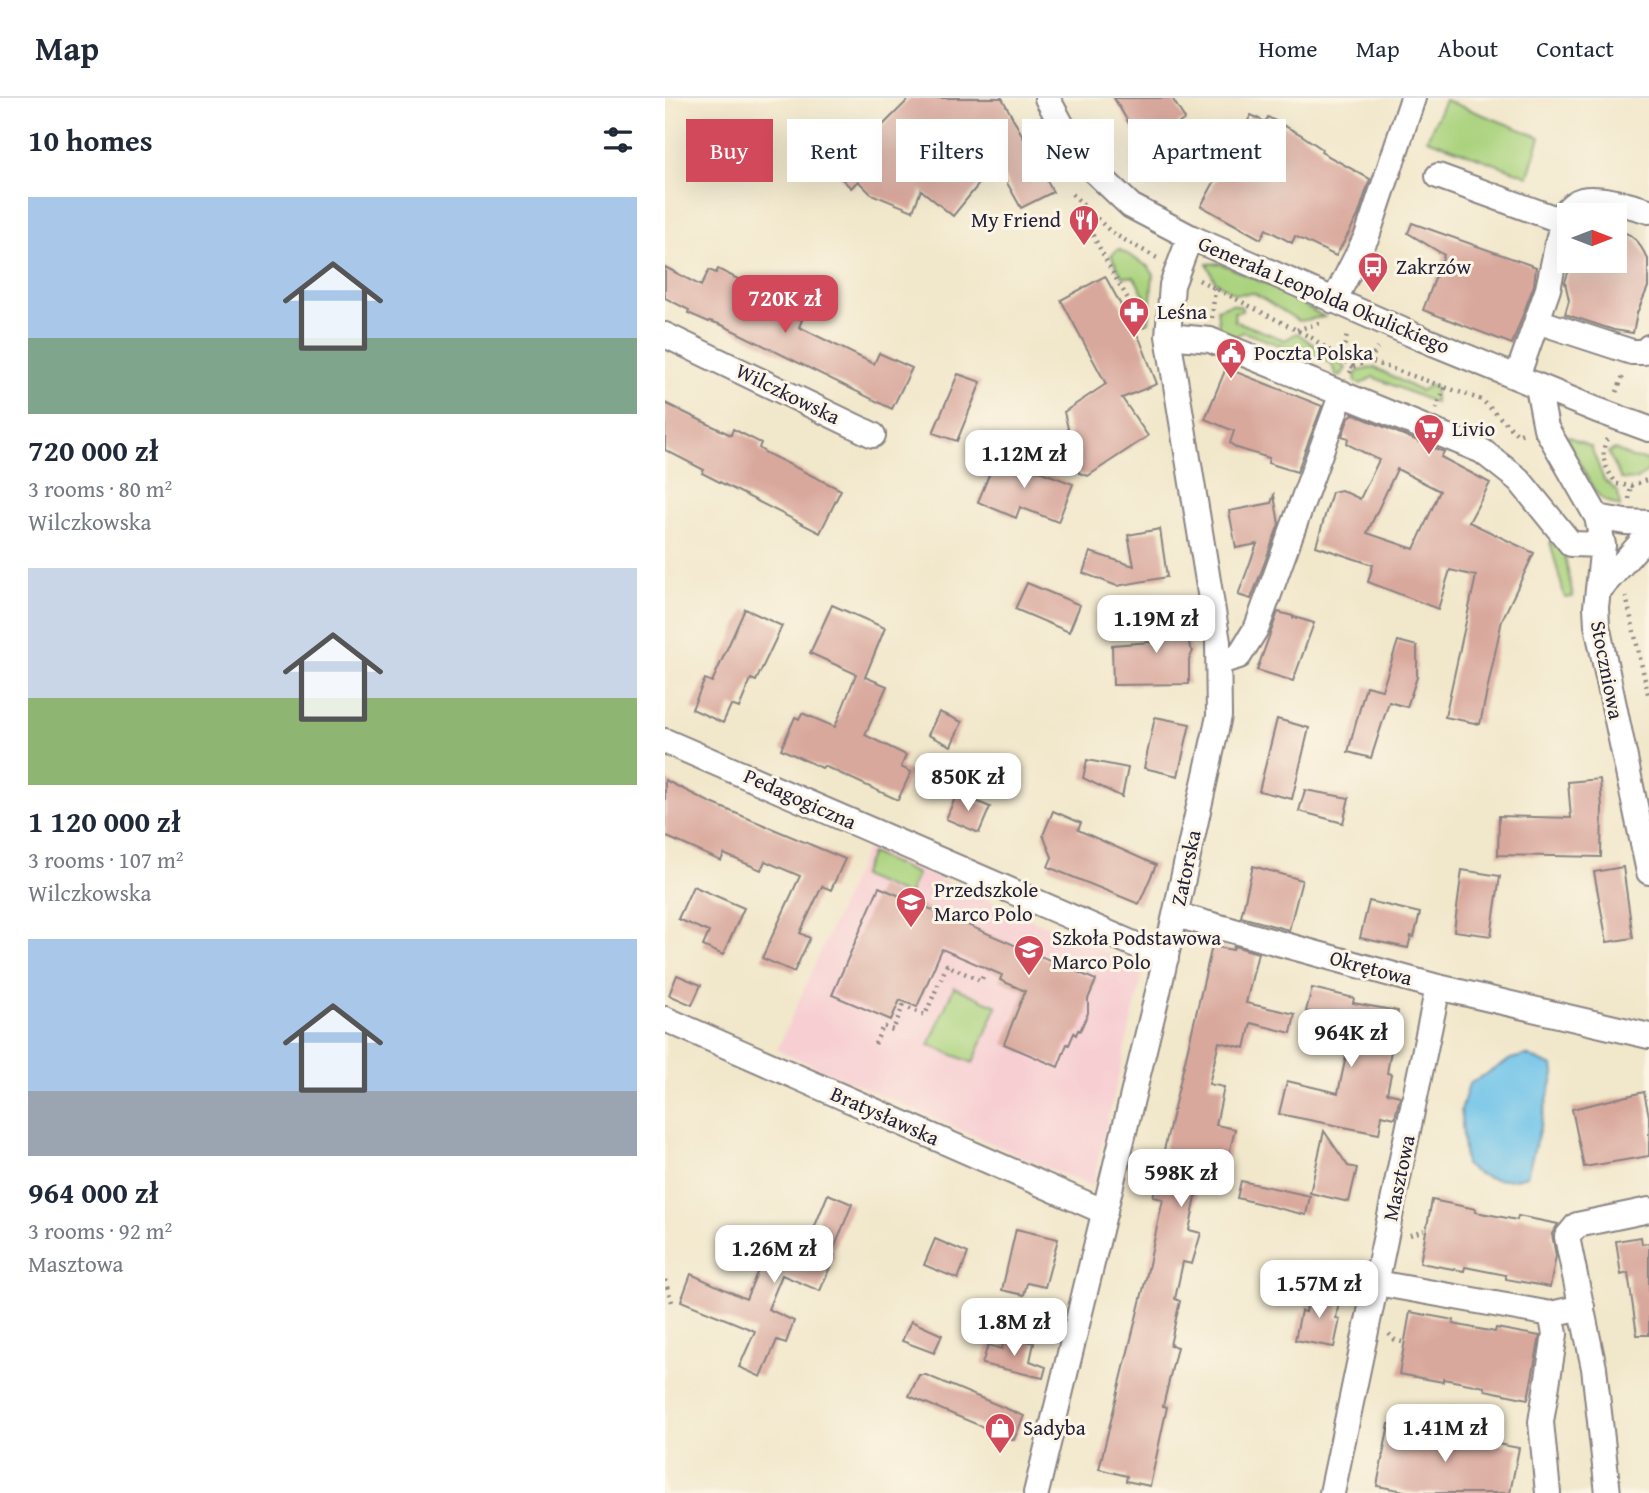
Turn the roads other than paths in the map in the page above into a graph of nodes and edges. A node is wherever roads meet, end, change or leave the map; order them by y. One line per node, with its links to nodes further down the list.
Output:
1 (1047, 98): 9 (street, Generała Leopolda Okulickiego)
2 (1413, 98): 11 (street)
3 (1438, 176): 8 (street)
4 (1576, 203): 5 (street)
5 (1617, 203)
6 (1627, 206): 7 (street)
7 (1649, 211)
8 (1557, 219)
9 (1190, 237): 11 (street, Generała Leopolda Okulickiego); 14 (street, Zatorska)
10 (1557, 245): 12 (street)
11 (1329, 311): 16 (street, Generała Leopolda Okulickiego)
12 (1537, 321): 15 (street); 16 (street)
13 (665, 335): 19 (street, Wilczkowska)
14 (1168, 336): 17 (street); 25 (street, Zatorska)
15 (1649, 347)
16 (1528, 382): 18 (street, Generała Leopolda Okulickiego); 20 (street, Stoczniowa)
17 (1342, 393): 23 (street); 25 (street)
18 (1649, 429)
19 (873, 435)
20 (1597, 516): 21 (street); 23 (street, Stoczniowa)
21 (1649, 523)
22 (1649, 534): 24 (street, Stoczniowa)
23 (1603, 545): 24 (street, Stoczniowa)
24 (1598, 591): 27 (street, Stoczniowa)
25 (1219, 662): 28 (street, Zatorska)
26 (665, 741): 29 (street, Pedagogiczna)
27 (1648, 858)
28 (1176, 915): 29 (street, Zatorska); 30 (street, Okrętowa)
29 (1166, 958): 34 (street, Zatorska)
30 (1439, 986): 32 (street, Okrętowa); 35 (street, Masztowa)
31 (665, 1019): 34 (street, Bratysławska)
32 (1649, 1035)
33 (1649, 1210): 36 (street)
34 (1105, 1212): 38 (street, Zatorska)
35 (1377, 1283): 37 (street); 39 (street, Masztowa)
36 (1582, 1307): 37 (street); 41 (street)
37 (1551, 1314): 40 (street)
38 (1037, 1493)
39 (1332, 1493)
40 (1548, 1493)
41 (1608, 1493)

